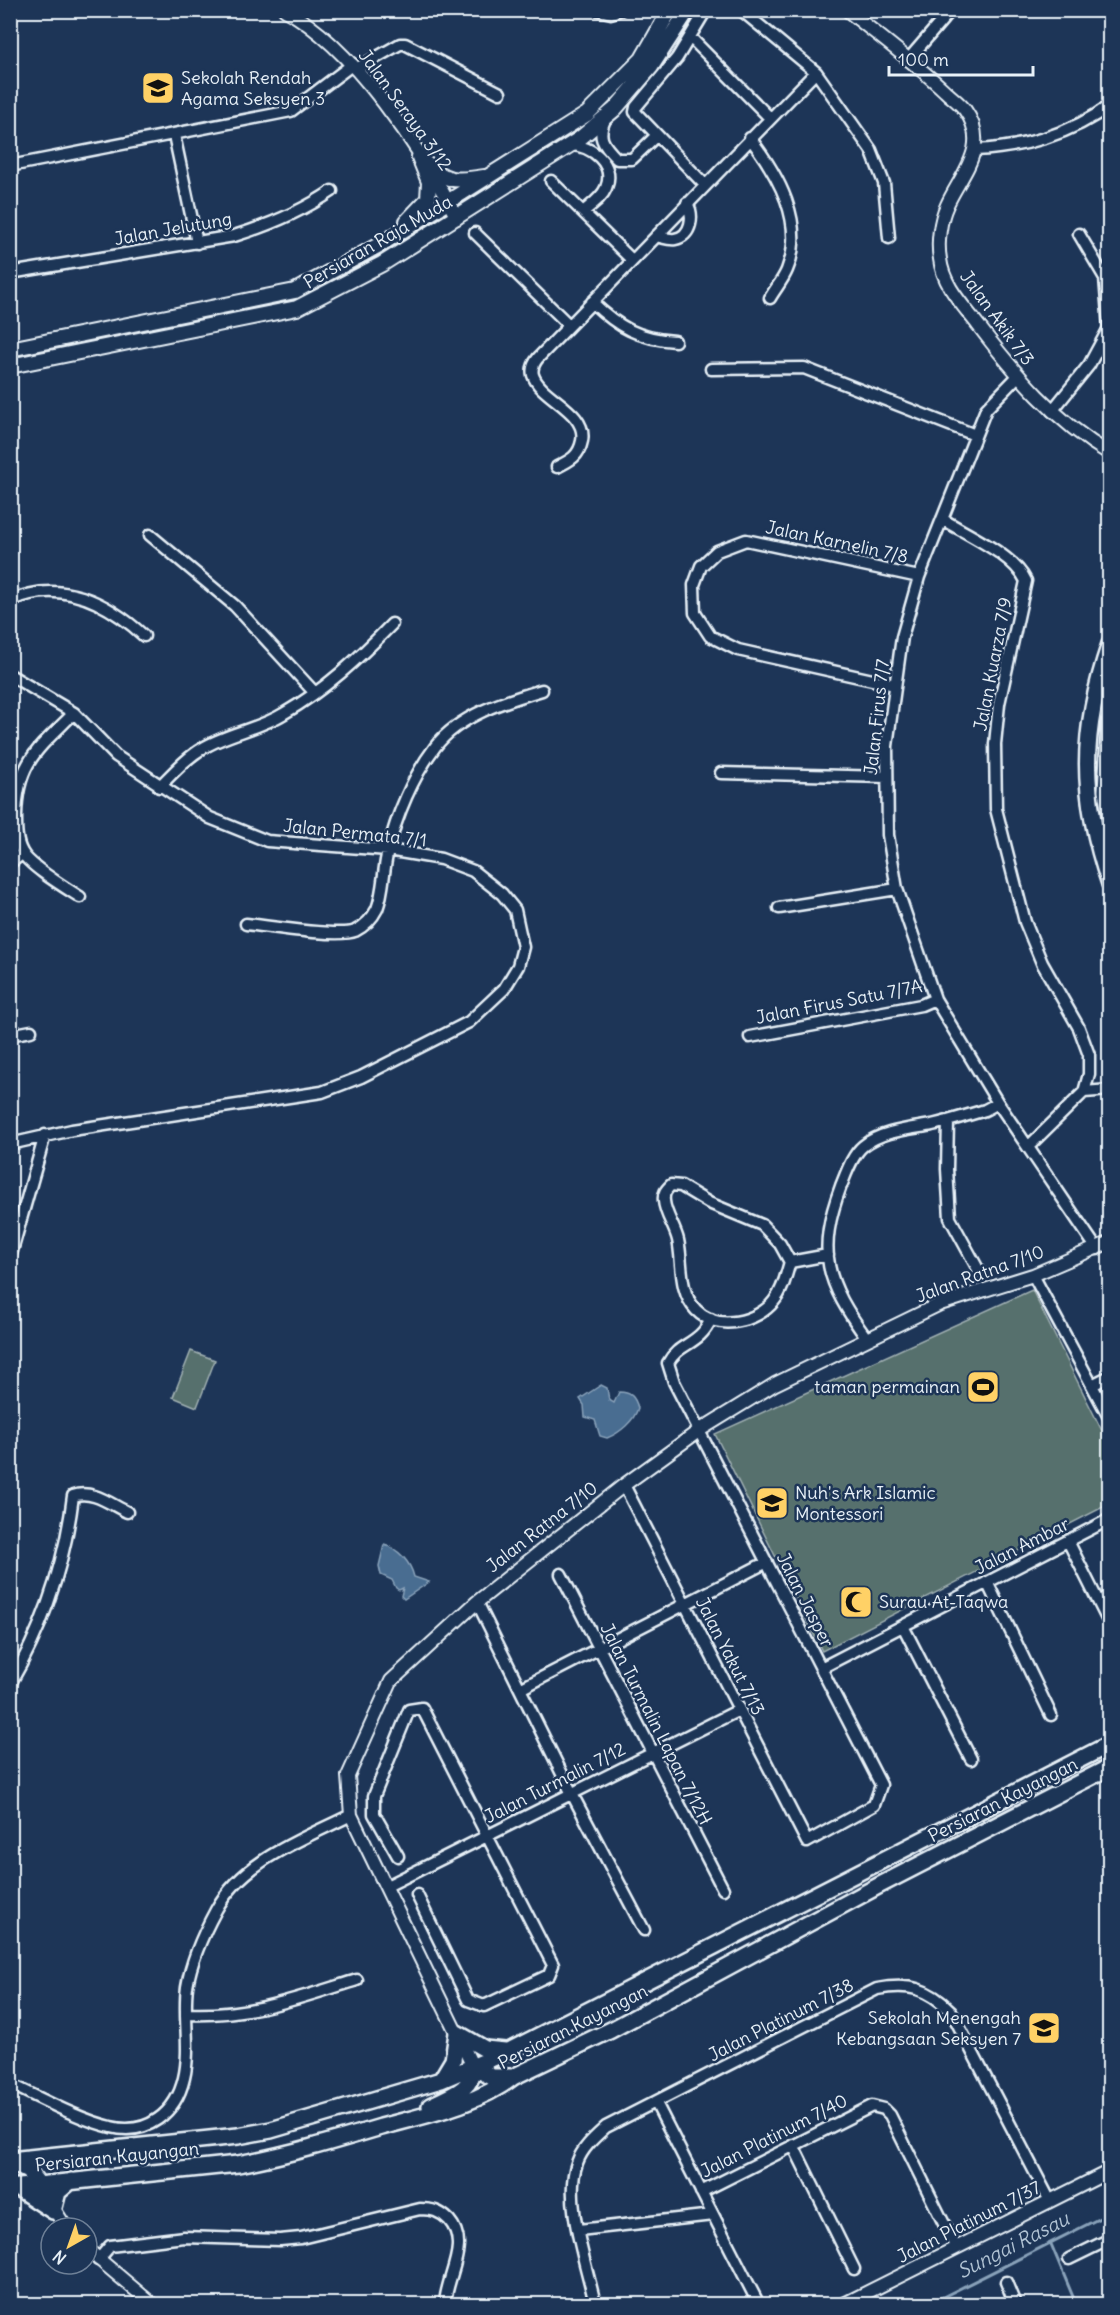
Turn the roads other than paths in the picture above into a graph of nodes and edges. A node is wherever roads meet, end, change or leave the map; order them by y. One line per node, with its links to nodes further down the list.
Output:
1 (285, 10): 12 (street, Jalan Seraya 3/12)
2 (598, 10): 3 (street)
3 (620, 10)
4 (670, 10): 25 (main road, Persiaran Raja Muda)
5 (688, 10): 16 (main road, Persiaran Raja Muda)
6 (706, 10): 10 (street)
7 (741, 10): 13 (street)
8 (846, 10): 11 (street)
9 (951, 10): 11 (street)
10 (690, 37): 17 (street); 19 (street)
11 (908, 60): 22 (street)
12 (355, 66): 14 (street); 18 (street); 23 (street, Jalan Seraya 3/12)
13 (816, 72): 17 (street); 36 (street)
14 (500, 93)
15 (1110, 105): 22 (street)
16 (608, 115): 19 (street); 21 (main road, Persiaran Raja Muda)
17 (770, 118): 20 (street)
18 (174, 135): 24 (street); 37 (street)
19 (657, 135): 27 (street)
20 (750, 138): 27 (street); 41 (street)
21 (570, 145): 31 (street); 32 (main road, Persiaran Raja Muda)
22 (975, 150): 48 (street, Jalan Akik 7/3)
23 (419, 158): 25 (main road); 29 (street, Jalan Seraya 3/12); 38 (main road)
24 (10, 166)
25 (490, 176): 29 (main road, Persiaran Raja Muda)
26 (551, 181): 31 (street)
27 (705, 184): 30 (street)
28 (332, 191): 37 (street, Jalan Jelutung)
29 (449, 202): 32 (street, Jalan Seraya 3/12); 38 (main road, Persiaran Raja Muda)
30 (687, 204): 35 (street); 35 (street)
31 (583, 212): 39 (street)
32 (457, 218): 46 (main road, Persiaran Raja Muda)
33 (475, 233): 43 (street)
34 (1079, 234): 49 (street)
35 (656, 236): 39 (street)
36 (889, 238)
37 (197, 243): 40 (street, Jalan Jelutung)
38 (381, 244): 45 (main road, Persiaran Raja Muda)
39 (632, 260): 42 (street)
40 (10, 273)
41 (770, 298)
42 (592, 302): 43 (street); 44 (street)
43 (569, 326): 52 (street)
44 (675, 341)
45 (10, 349)
46 (10, 366)
47 (711, 369): 50 (street)
48 (1017, 377): 49 (street, Jalan Akik 7/3); 50 (street, Jalan Firus 7/7)
49 (1052, 411): 51 (street, Jalan Akik 7/3)
50 (975, 435): 53 (street, Jalan Firus 7/7)
51 (1110, 454)
52 (557, 467)
53 (942, 519): 55 (street, Jalan Firus 7/7); 83 (street, Jalan Kuarza 7/9)
54 (150, 535): 63 (street)
55 (919, 577): 61 (street, Jalan Firus 7/7); 61 (street, Jalan Karnelin 7/8)
56 (10, 601): 58 (street)
57 (392, 624): 63 (street)
58 (144, 636)
59 (1110, 644): 73 (main road)
60 (10, 675): 64 (street, Jalan Permata 7/1)
61 (895, 685): 67 (street, Jalan Firus 7/7)
62 (542, 690): 70 (street)
63 (315, 693): 68 (street)
64 (74, 713): 68 (street, Jalan Permata 7/1); 71 (street)
65 (1110, 723): 69 (main road)
66 (721, 773): 67 (street)
67 (886, 777): 74 (street, Jalan Firus 7/7)
68 (159, 787): 70 (street, Jalan Permata 7/1)
69 (1110, 812)
70 (388, 850): 77 (street); 86 (street, Jalan Permata 7/1)
71 (22, 854): 72 (street); 75 (street)
72 (10, 863)
73 (1110, 884)
74 (897, 889): 76 (street); 78 (street, Jalan Firus 7/7)
75 (80, 897)
76 (779, 908)
77 (246, 924)
78 (935, 999): 81 (street, Jalan Firus Satu 7/7A); 84 (street, Jalan Firus 7/7)
79 (31, 1031): 80 (street)
80 (10, 1035)
81 (750, 1037)
82 (1110, 1090): 83 (street)
83 (1084, 1092): 88 (street)
84 (998, 1103): 85 (street); 88 (street, Jalan Firus 7/7)
85 (948, 1121): 91 (street); 94 (street)
86 (45, 1135): 87 (street, Jalan Permata 7/1); 92 (street)
87 (10, 1144)
88 (1028, 1147): 90 (street, Jalan Firus 7/7)
89 (1110, 1242): 90 (street, Jalan Ratna 7/10)
90 (1097, 1250): 95 (street, Jalan Ratna 7/10)
91 (828, 1255): 93 (street); 97 (street)
92 (10, 1258)
93 (790, 1262): 96 (street); 96 (street)
94 (979, 1271)
95 (1033, 1275): 97 (street, Jalan Ratna 7/10); 99 (street)
96 (711, 1319): 101 (street, Jalan Jasper)
97 (867, 1339): 101 (street, Jalan Ratna 7/10)
98 (1110, 1376): 99 (street)
99 (1092, 1385): 100 (street)
100 (1110, 1419)
101 (700, 1430): 102 (street, Jalan Ratna 7/10); 106 (street, Jalan Jasper)
102 (624, 1485): 109 (street, Jalan Ratna 7/10); 110 (street, Jalan Yakut 7/13)
103 (127, 1512): 115 (street)
104 (1110, 1519): 105 (street, Jalan Ambar)
105 (1068, 1541): 108 (street, Jalan Ambar); 111 (street)
106 (767, 1562): 110 (street); 114 (street, Jalan Jasper)
107 (561, 1574): 113 (street, Jalan Turmalin Lapan 7/12H)
108 (987, 1582): 112 (street, Jalan Ambar); 118 (street)
109 (477, 1602): 116 (street); 124 (street, Jalan Ratna 7/10)
110 (684, 1604): 113 (street); 117 (street, Jalan Yakut 7/13)
111 (1110, 1625)
112 (903, 1626): 114 (street, Jalan Ambar); 121 (street)
113 (599, 1648): 116 (street); 120 (street, Jalan Turmalin Lapan 7/12H)
114 (821, 1668): 126 (street, Jalan Jasper)
115 (10, 1684)
116 (520, 1689): 123 (street)
117 (739, 1710): 120 (street, Jalan Turmalin 7/12); 126 (street, Jalan Yakut 7/13)
118 (1052, 1715)
119 (1110, 1744): 135 (main road, Persiaran Kayangan)
120 (652, 1754): 123 (street, Jalan Turmalin 7/12); 129 (street, Jalan Turmalin Lapan 7/12H)
121 (970, 1759)
122 (1110, 1767): 137 (main road, Persiaran Kayangan)
123 (572, 1794): 125 (street, Jalan Turmalin 7/12); 131 (street)
124 (351, 1815): 128 (street, Jalan Ratna 7/10); 133 (street)
125 (487, 1836): 127 (street); 128 (street, Jalan Turmalin 7/12); 130 (street)
126 (807, 1842)
127 (398, 1856)
128 (387, 1886): 134 (street, Jalan Ratna 7/10)
129 (723, 1889)
130 (417, 1895)
131 (644, 1930)
132 (357, 1980): 133 (street)
133 (187, 2014): 139 (street)
134 (457, 2033): 135 (main road); 136 (street, Jalan Ratna 7/10); 138 (main road)
135 (507, 2052): 136 (main road, Persiaran Kayangan)
136 (473, 2067): 137 (main road); 138 (main road, Persiaran Kayangan); 141 (main road)
137 (513, 2077): 141 (main road, Persiaran Kayangan)
138 (441, 2080): 143 (main road, Persiaran Kayangan)
139 (10, 2084)
140 (656, 2103): 148 (street); 149 (street, Jalan Platinum 7/38); 153 (street, Jalan Platinum 7/38)
141 (400, 2122): 145 (main road, Persiaran Kayangan)
142 (793, 2145): 148 (street, Jalan Platinum 7/40); 155 (street, Jalan Platinum 7/40); 159 (street)
143 (10, 2161): 146 (main road)
144 (1110, 2171): 149 (street, Jalan Platinum 7/37)
145 (71, 2181): 146 (main road, Persiaran Kayangan); 150 (main road)
146 (39, 2185): 147 (main road, Persiaran Kayangan); 150 (street)
147 (13, 2188): 150 (main road)
148 (701, 2192): 151 (street)
149 (1050, 2201): 155 (street, Jalan Platinum 7/37)
150 (53, 2211): 152 (street)
151 (713, 2215): 153 (street); 161 (street)
152 (57, 2216)
153 (579, 2230): 164 (street, Jalan Platinum 7/38)
154 (1110, 2239): 157 (street)
155 (956, 2248): 165 (street, Jalan Platinum 7/37)
156 (99, 2259): 163 (street)
157 (1070, 2259)
158 (99, 2261): 162 (street)
159 (854, 2269)
160 (1006, 2282): 166 (street)
161 (756, 2300)
162 (152, 2304)
163 (445, 2304)
164 (595, 2304)
165 (844, 2304)
166 (1016, 2304)

